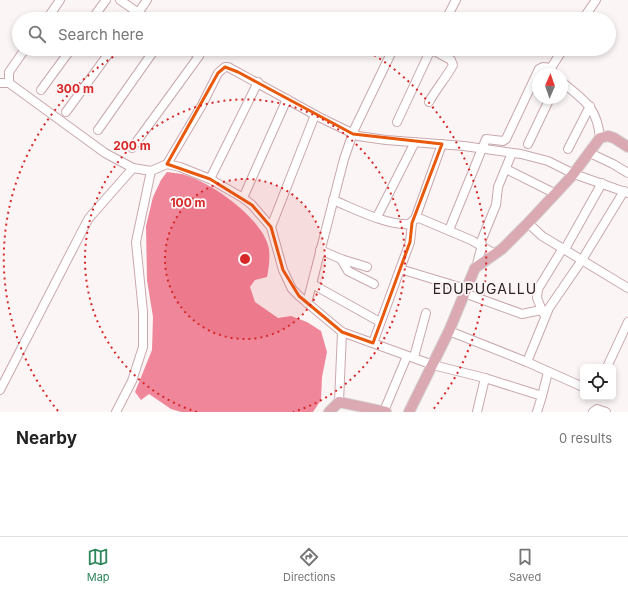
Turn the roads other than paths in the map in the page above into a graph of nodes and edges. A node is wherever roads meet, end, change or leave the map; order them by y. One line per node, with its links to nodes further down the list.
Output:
1 (60, 0): 7 (street)
2 (106, 0): 8 (street)
3 (120, 0): 9 (street)
4 (147, 0): 10 (street)
5 (456, 0): 11 (street)
6 (596, 0): 12 (street)
7 (51, 12)
8 (97, 12)
9 (132, 12)
10 (139, 12)
11 (450, 12)
12 (588, 12)
13 (20, 56): 25 (street)
14 (66, 56): 28 (street)
15 (107, 56): 33 (street)
16 (150, 56): 36 (street)
17 (199, 56): 44 (street)
18 (390, 56): 37 (street)
19 (428, 56): 35 (street)
20 (443, 56): 30 (street)
21 (560, 56): 22 (street)
22 (554, 68)
23 (258, 82): 29 (street); 48 (street); 54 (street)
24 (0, 83): 25 (street)
25 (9, 83): 49 (street)
26 (532, 85): 42 (street)
27 (568, 87): 32 (street)
28 (40, 90)
29 (287, 99): 34 (street); 58 (street)
30 (429, 102)
31 (547, 104): 41 (street)
32 (590, 106): 38 (street); 45 (street)
33 (66, 112)
34 (315, 115): 37 (street); 63 (street)
35 (396, 122)
36 (98, 130)
37 (353, 134): 39 (street); 59 (street)
38 (600, 138): 43 (main road); 47 (main road)
39 (415, 142): 40 (street); 60 (street)
40 (442, 144): 42 (street); 61 (street)
41 (528, 144)
42 (484, 145): 46 (street); 64 (street)
43 (628, 147)
44 (132, 148)
45 (568, 149)
46 (512, 153): 50 (street); 53 (street)
47 (590, 153): 52 (street); 53 (main road)
48 (167, 164): 51 (street); 54 (street)
49 (133, 168): 51 (street); 94 (street)
50 (506, 169): 57 (street); 65 (street)
51 (151, 171): 97 (street)
52 (628, 173)
53 (574, 174): 55 (street); 57 (main road)
54 (210, 179): 58 (street)
55 (602, 183): 56 (street); 66 (street)
56 (626, 192): 70 (street)
57 (556, 194): 62 (main road)
58 (243, 198): 63 (street)
59 (333, 200): 60 (street); 67 (street)
60 (377, 217): 61 (street)
61 (413, 221): 64 (street); 73 (street)
62 (528, 223): 66 (street); 68 (main road)
63 (271, 227): 78 (street)
64 (448, 230): 65 (street)
65 (481, 245): 68 (street); 72 (street)
66 (564, 249): 70 (street); 79 (street)
67 (320, 250): 69 (street); 74 (street)
68 (495, 254): 72 (main road)
69 (341, 259): 71 (street); 75 (street)
70 (582, 260): 76 (street); 81 (street)
71 (367, 267)
72 (476, 268): 77 (main road)
73 (400, 269): 77 (street); 82 (street)
74 (312, 284): 78 (street); 82 (street)
75 (374, 284)
76 (628, 288)
77 (465, 291): 79 (street); 84 (main road)
78 (307, 302): 85 (street)
79 (541, 310): 81 (street)
80 (426, 313): 87 (street)
81 (545, 317): 88 (street)
82 (380, 322): 86 (street)
83 (628, 322): 89 (street)
84 (449, 331): 88 (street); 90 (main road)
85 (342, 332): 86 (street); 96 (street)
86 (373, 343): 87 (street)
87 (410, 357): 90 (street); 99 (street)
88 (527, 362): 91 (street)
89 (608, 364)
90 (432, 365): 92 (street); 100 (main road)
91 (548, 372): 93 (street); 95 (street)
92 (485, 378): 95 (street); 101 (street)
93 (580, 386)
94 (0, 390)
95 (542, 396): 102 (street)
96 (339, 402): 98 (main road); 99 (main road)
97 (116, 412)
98 (329, 412)
99 (385, 412)
100 (409, 412)
101 (476, 412)
102 (537, 412)
103 (593, 412): 104 (street)
104 (606, 412)

